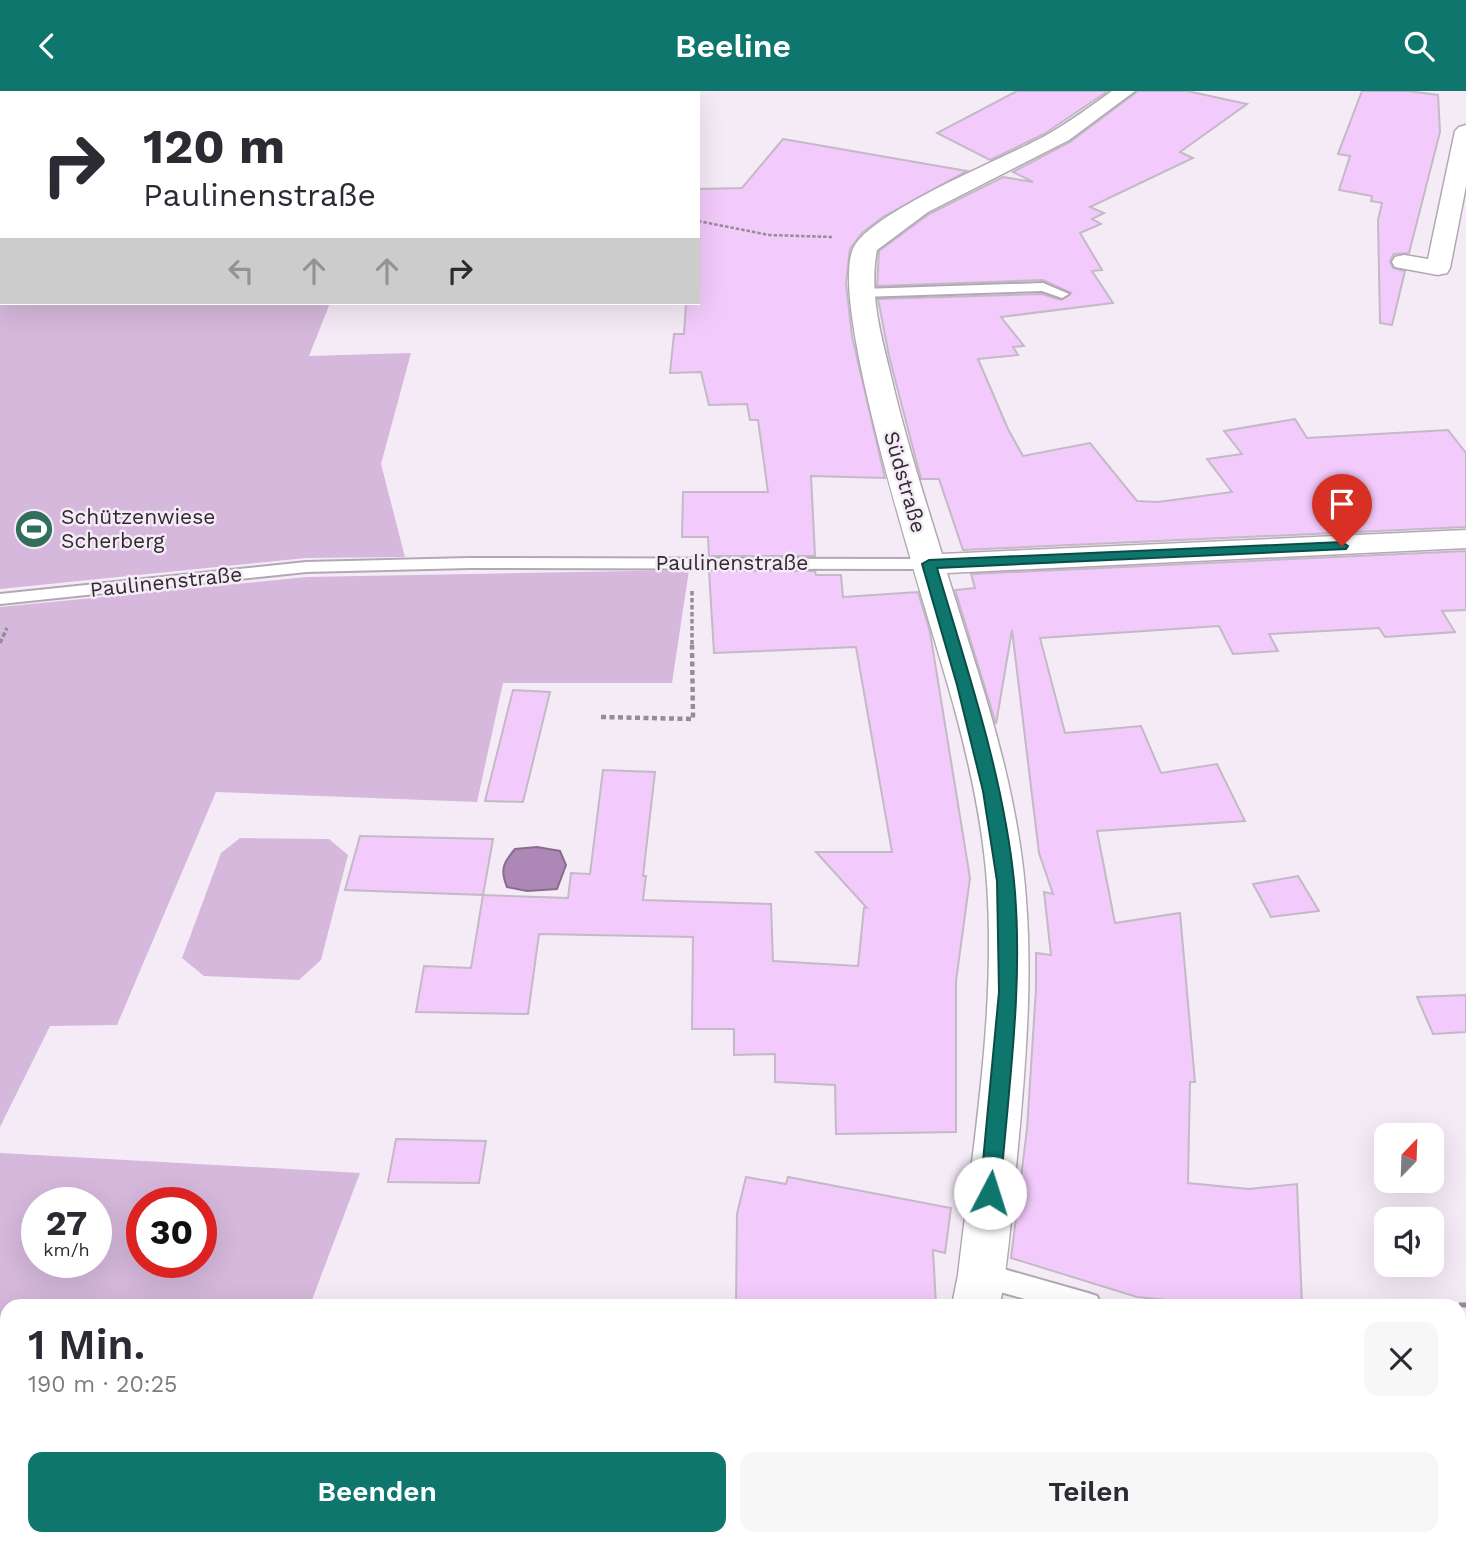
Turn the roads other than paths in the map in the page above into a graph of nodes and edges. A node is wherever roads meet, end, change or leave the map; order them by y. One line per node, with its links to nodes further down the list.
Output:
1 (1125, 91): 4 (street, Südstraße)
2 (1466, 131): 3 (street)
3 (1404, 262)
4 (862, 293): 5 (lane); 7 (street, Südstraße)
5 (1062, 294)
6 (1466, 539): 7 (street, Paulinenstraße)
7 (929, 564): 8 (lane, Paulinenstraße); 9 (street, Südstraße)
8 (0, 599)
9 (979, 1290): 10 (lane)
10 (1044, 1299)

